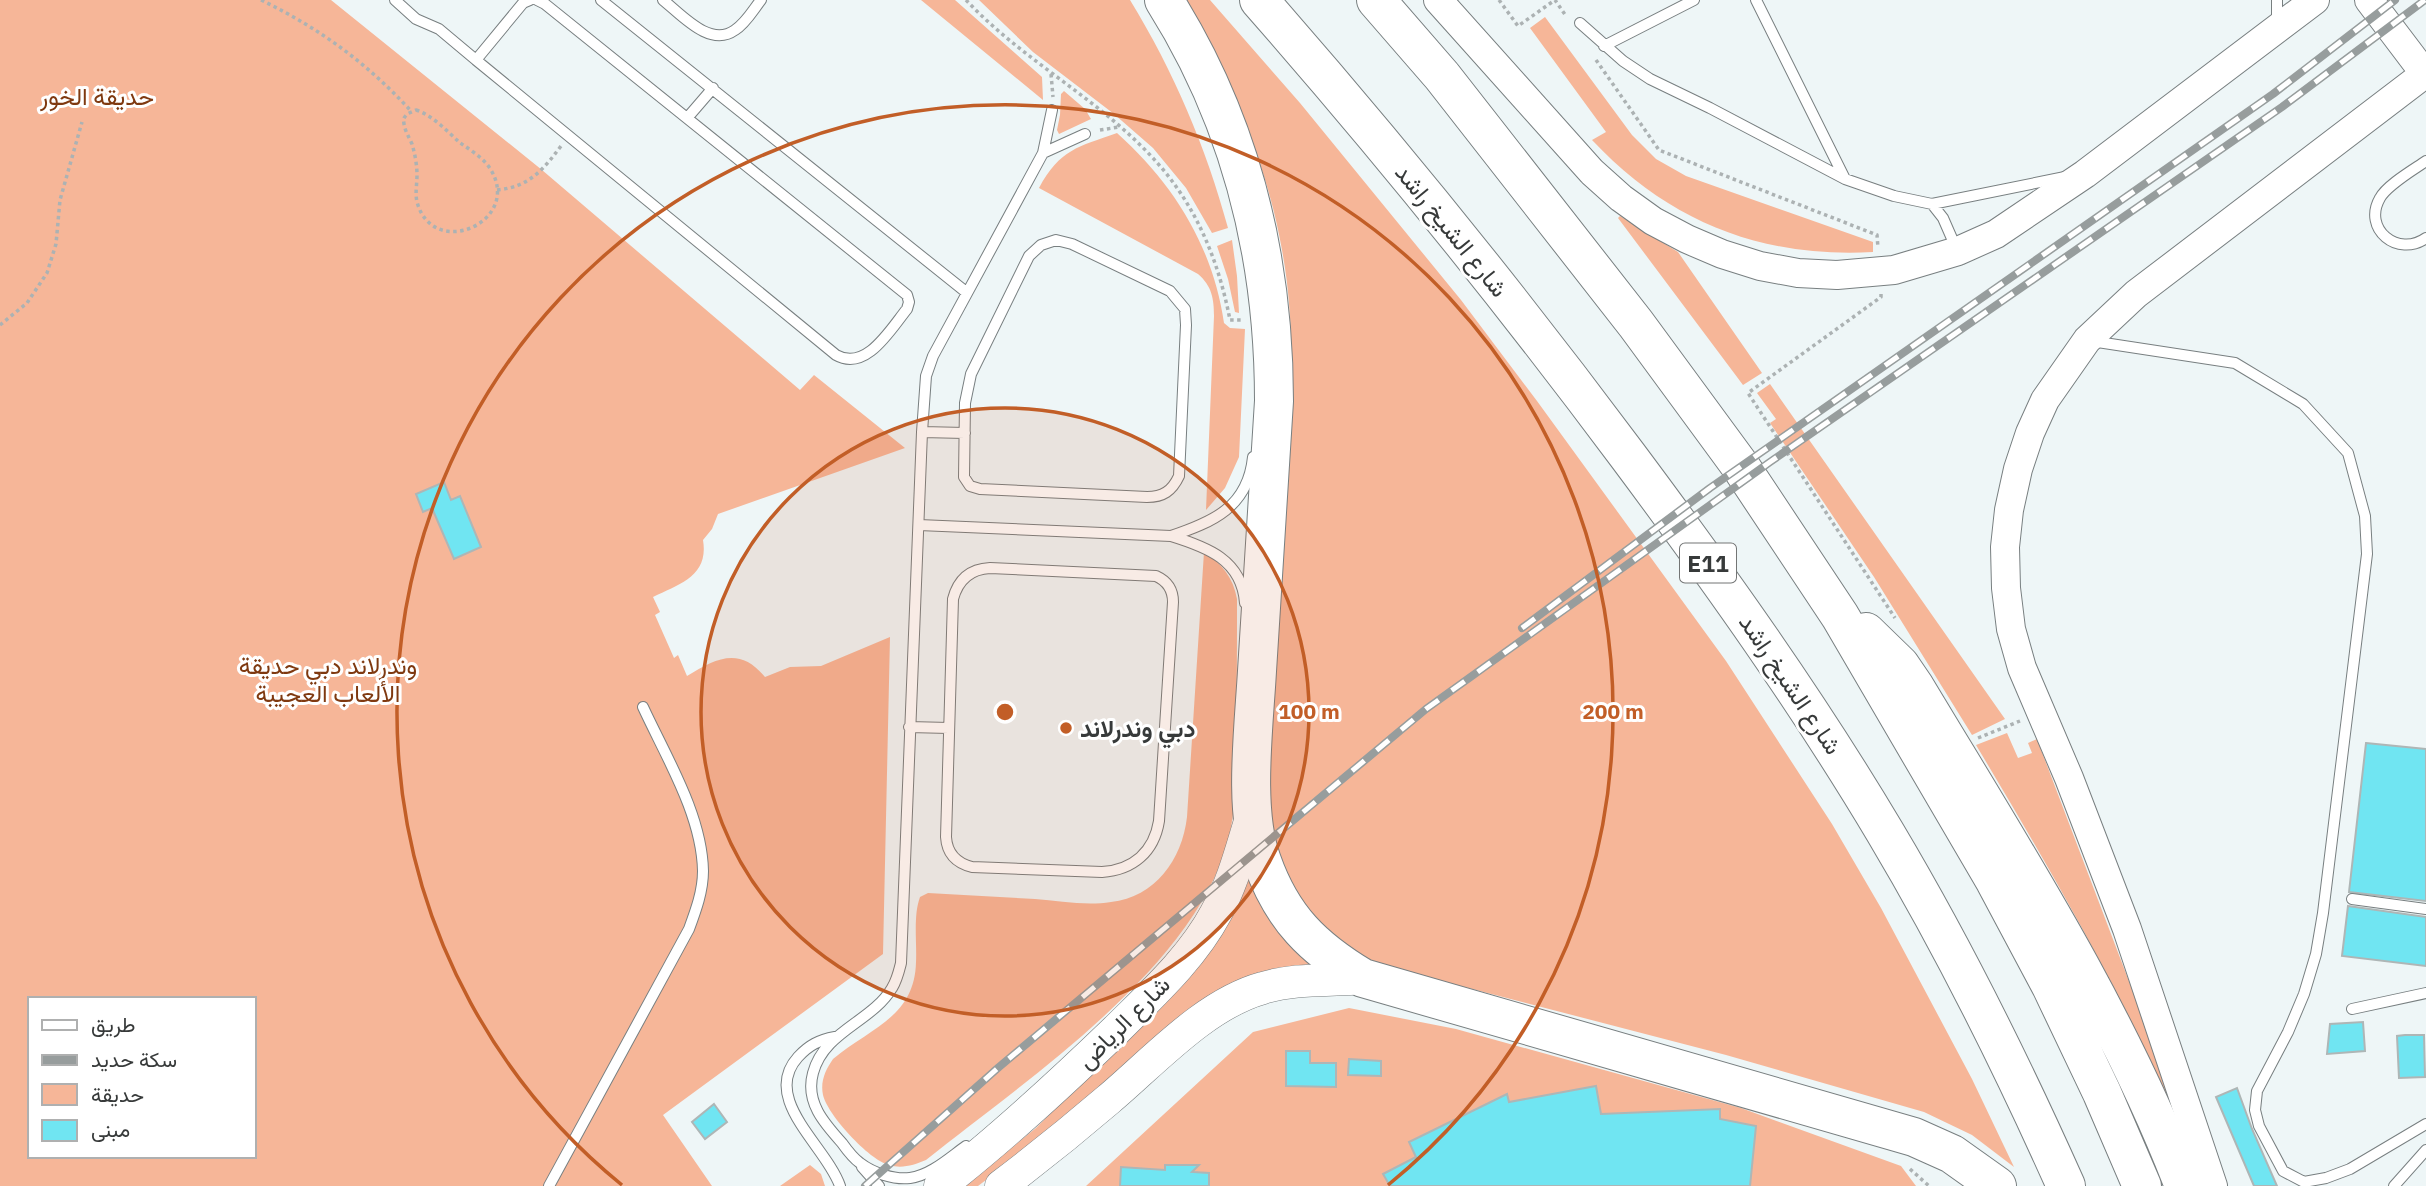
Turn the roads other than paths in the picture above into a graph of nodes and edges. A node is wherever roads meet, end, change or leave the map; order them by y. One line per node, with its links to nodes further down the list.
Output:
1 (395, 0): 19 (lane)
2 (530, 0): 19 (lane)
3 (537, 0): 23 (lane)
4 (601, 0): 21 (lane)
5 (663, 0): 6 (lane)
6 (761, 0)
7 (1164, 0): 44 (highway)
8 (1259, 0): 63 (highway, شارع الشيخ راشد / E11)
9 (1376, 0): 39 (highway)
10 (1438, 0): 31 (street)
11 (1694, 0): 18 (lane)
12 (1756, 0): 28 (lane)
13 (2277, 0): 17 (lane)
14 (2315, 0): 17 (street)
15 (2369, 0): 20 (street)
16 (1575, 22): 18 (lane)
17 (2276, 29): 27 (street)
18 (1604, 46): 28 (lane)
19 (476, 60): 23 (lane)
20 (2426, 73): 33 (street)
21 (713, 88): 23 (lane); 32 (lane)
22 (1052, 110): 25 (lane)
23 (688, 117)
24 (1085, 134): 25 (lane)
25 (1043, 153): 32 (lane)
26 (2426, 161): 30 (lane)
27 (2085, 174): 29 (lane); 31 (street)
28 (1845, 179): 29 (lane)
29 (1932, 204): 31 (lane)
30 (2426, 238)
31 (1958, 251)
32 (966, 292): 34 (lane)
33 (2087, 340): 51 (lane); 66 (street)
34 (922, 432): 35 (lane); 37 (lane)
35 (965, 433): 35 (lane)
36 (1254, 451): 38 (lane)
37 (919, 525): 38 (lane); 42 (lane)
38 (1171, 536): 40 (lane)
39 (1840, 615): 64 (highway); 65 (highway)
40 (1245, 617)
41 (643, 708): 56 (lane)
42 (909, 727): 43 (lane); 50 (lane)
43 (949, 728): 43 (lane)
44 (1251, 818): 47 (highway); 53 (main road, شارع الرياض)
45 (2352, 899): 46 (lane)
46 (2426, 909)
47 (1363, 978): 52 (highway); 60 (main road, شارع الرياض)
48 (2426, 993): 49 (lane)
49 (2352, 1009)
50 (835, 1037): 55 (lane); 57 (lane)
51 (2426, 1124)
52 (1875, 1127): 61 (highway); 62 (highway)
53 (990, 1135): 55 (lane); 59 (main road, شارع الرياض)
54 (2426, 1150): 67 (lane)
55 (859, 1163): 58 (lane)
56 (549, 1186)
57 (840, 1186)
58 (879, 1186)
59 (940, 1186)
60 (1001, 1186)
61 (1954, 1186)
62 (1997, 1186)
63 (2066, 1186)
64 (2141, 1186)
65 (2184, 1186)
66 (2213, 1186)
67 (2394, 1186)

